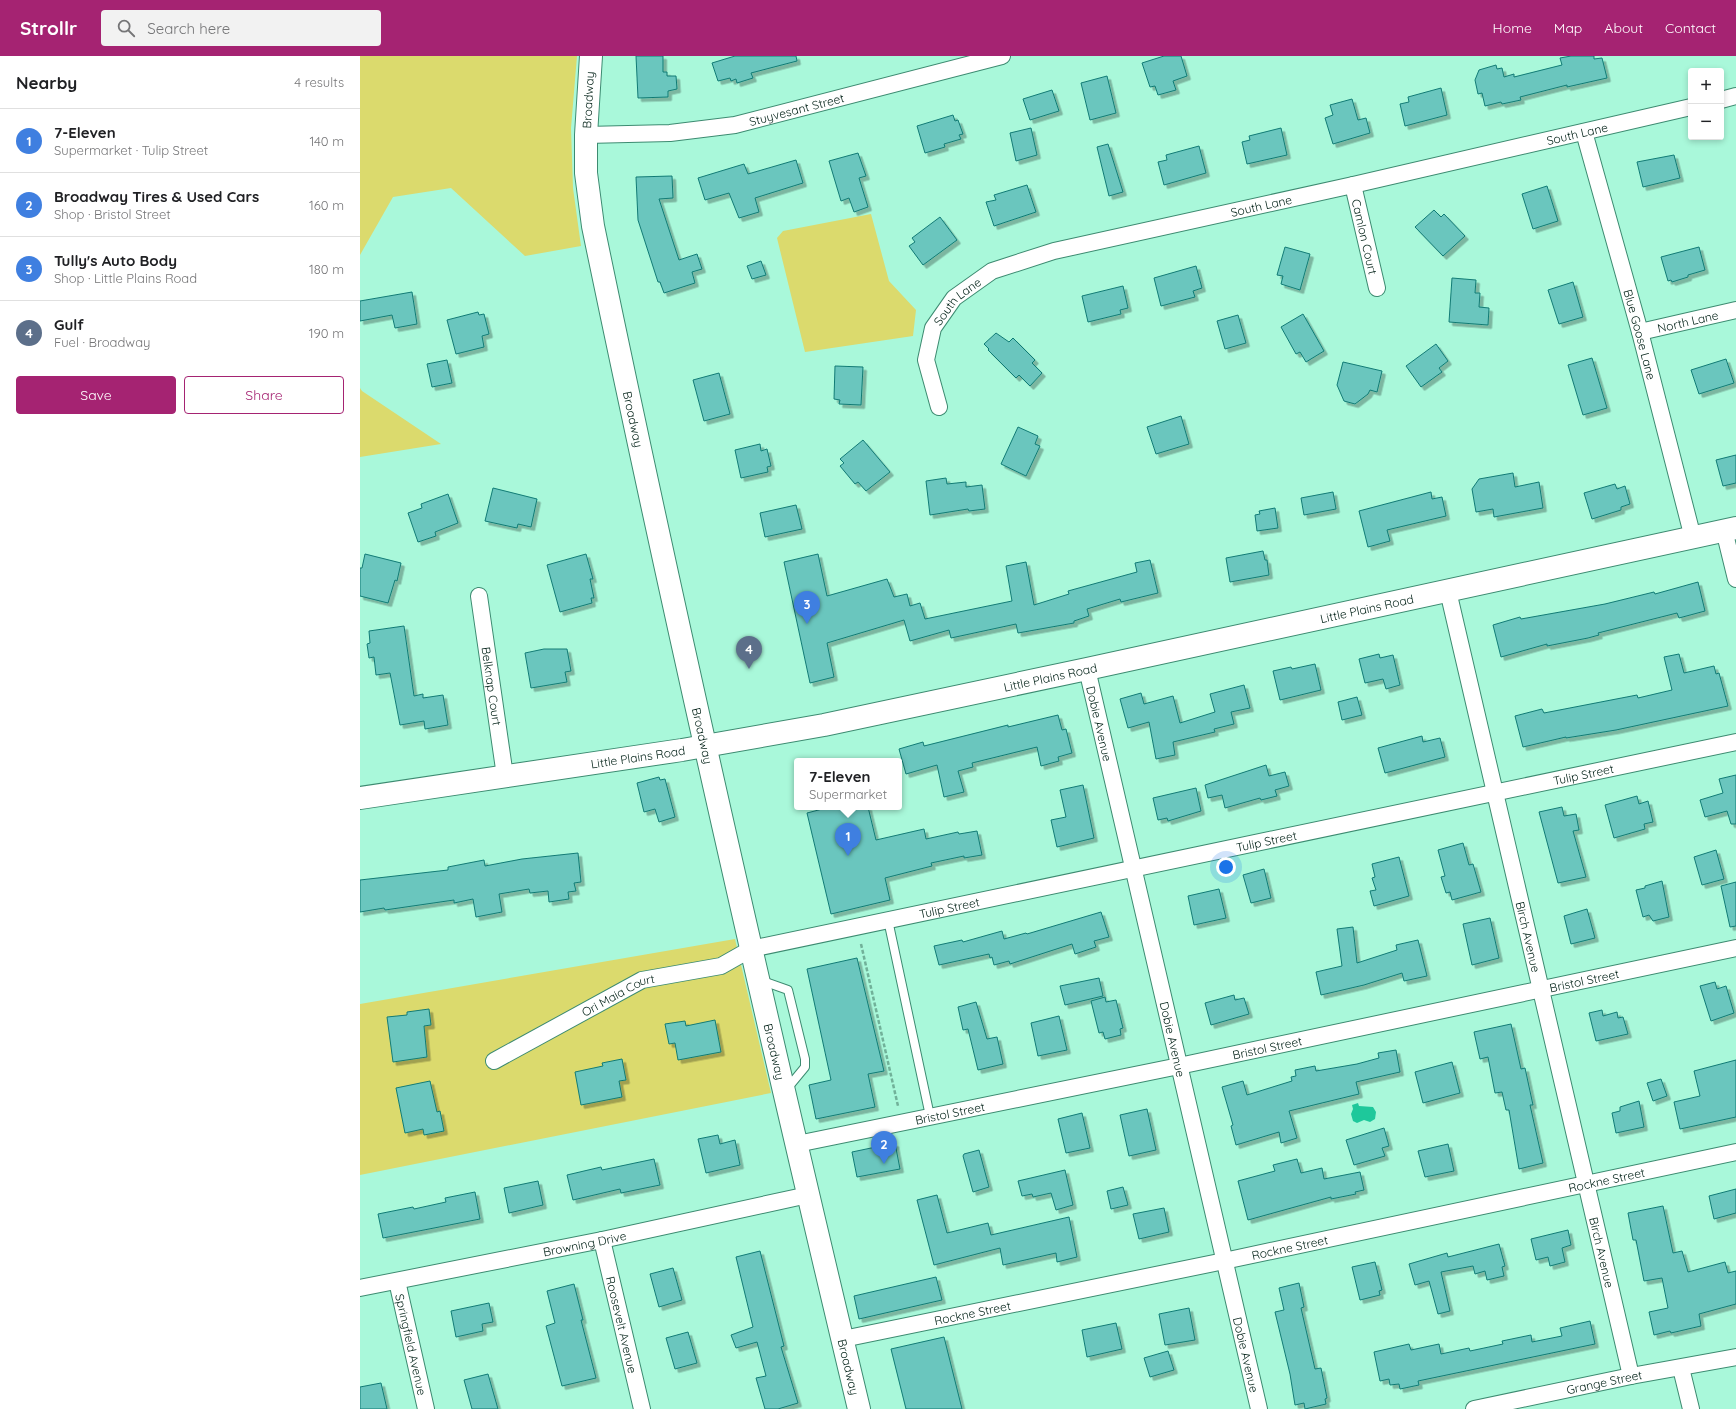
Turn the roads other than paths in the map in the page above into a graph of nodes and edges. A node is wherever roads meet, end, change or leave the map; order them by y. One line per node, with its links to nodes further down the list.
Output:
1 (591, 56): 7 (main road, Broadway)
2 (1002, 56): 7 (street, Stuyvesant Street)
3 (1736, 96): 4 (street)
4 (1724, 99)
5 (1688, 108): 6 (street, South Lane)
6 (1584, 132): 8 (street, South Lane); 11 (street, Blue Goose Lane)
7 (586, 135): 20 (main road, Broadway)
8 (1353, 185): 9 (street, Camlon Court); 12 (street, South Lane)
9 (1377, 288)
10 (1736, 310): 11 (street, North Lane)
11 (1640, 332): 14 (street, Blue Goose Lane)
12 (939, 407)
13 (1730, 529): 14 (main road, Little Plains Road); 15 (street)
14 (1693, 538): 16 (main road, Little Plains Road)
15 (1736, 579)
16 (1448, 591): 18 (main road, Little Plains Road); 22 (street, Birch Avenue)
17 (479, 596): 21 (street, Belknap Court)
18 (1087, 669): 20 (main road, Little Plains Road); 24 (street, Dobie Avenue)
19 (1736, 742): 22 (street, Tulip Street)
20 (705, 746): 21 (main road, Little Plains Road); 27 (main road, Broadway)
21 (505, 776): 23 (main road, Little Plains Road)
22 (1496, 792): 24 (street, Tulip Street); 28 (street, Birch Avenue)
23 (360, 798)
24 (1133, 869): 25 (street, Tulip Street); 30 (street, Dobie Avenue)
25 (888, 920): 27 (street, Tulip Street); 31 (lane)
26 (1736, 948): 28 (street, Bristol Street)
27 (751, 949): 29 (street, Ori Maia Court); 32 (main road, Broadway)
28 (1541, 988): 30 (street, Bristol Street); 34 (street, Birch Avenue)
29 (494, 1061)
30 (1179, 1066): 31 (street, Bristol Street); 37 (street, Dobie Avenue)
31 (930, 1116): 32 (street, Bristol Street)
32 (797, 1144): 35 (main road, Broadway)
33 (1736, 1152): 34 (street, Rockne Street)
34 (1586, 1185): 37 (street, Rockne Street); 43 (street, Birch Avenue)
35 (808, 1195): 36 (street, Browning Drive); 40 (main road, Broadway)
36 (602, 1240): 38 (street, Browning Drive); 45 (street, Roosevelt Avenue)
37 (1224, 1261): 40 (street, Rockne Street); 47 (street, Dobie Avenue)
38 (396, 1280): 39 (street, Browning Drive); 44 (street, Springfield Avenue)
39 (360, 1288)
40 (843, 1339): 46 (main road, Broadway)
41 (1736, 1357): 42 (street, Grange Street)
42 (1681, 1368): 43 (street, Grange Street); 49 (street)
43 (1631, 1376): 48 (street, Grange Street)
44 (426, 1409)
45 (642, 1409)
46 (859, 1409)
47 (1259, 1409)
48 (1474, 1409)
49 (1691, 1409)

